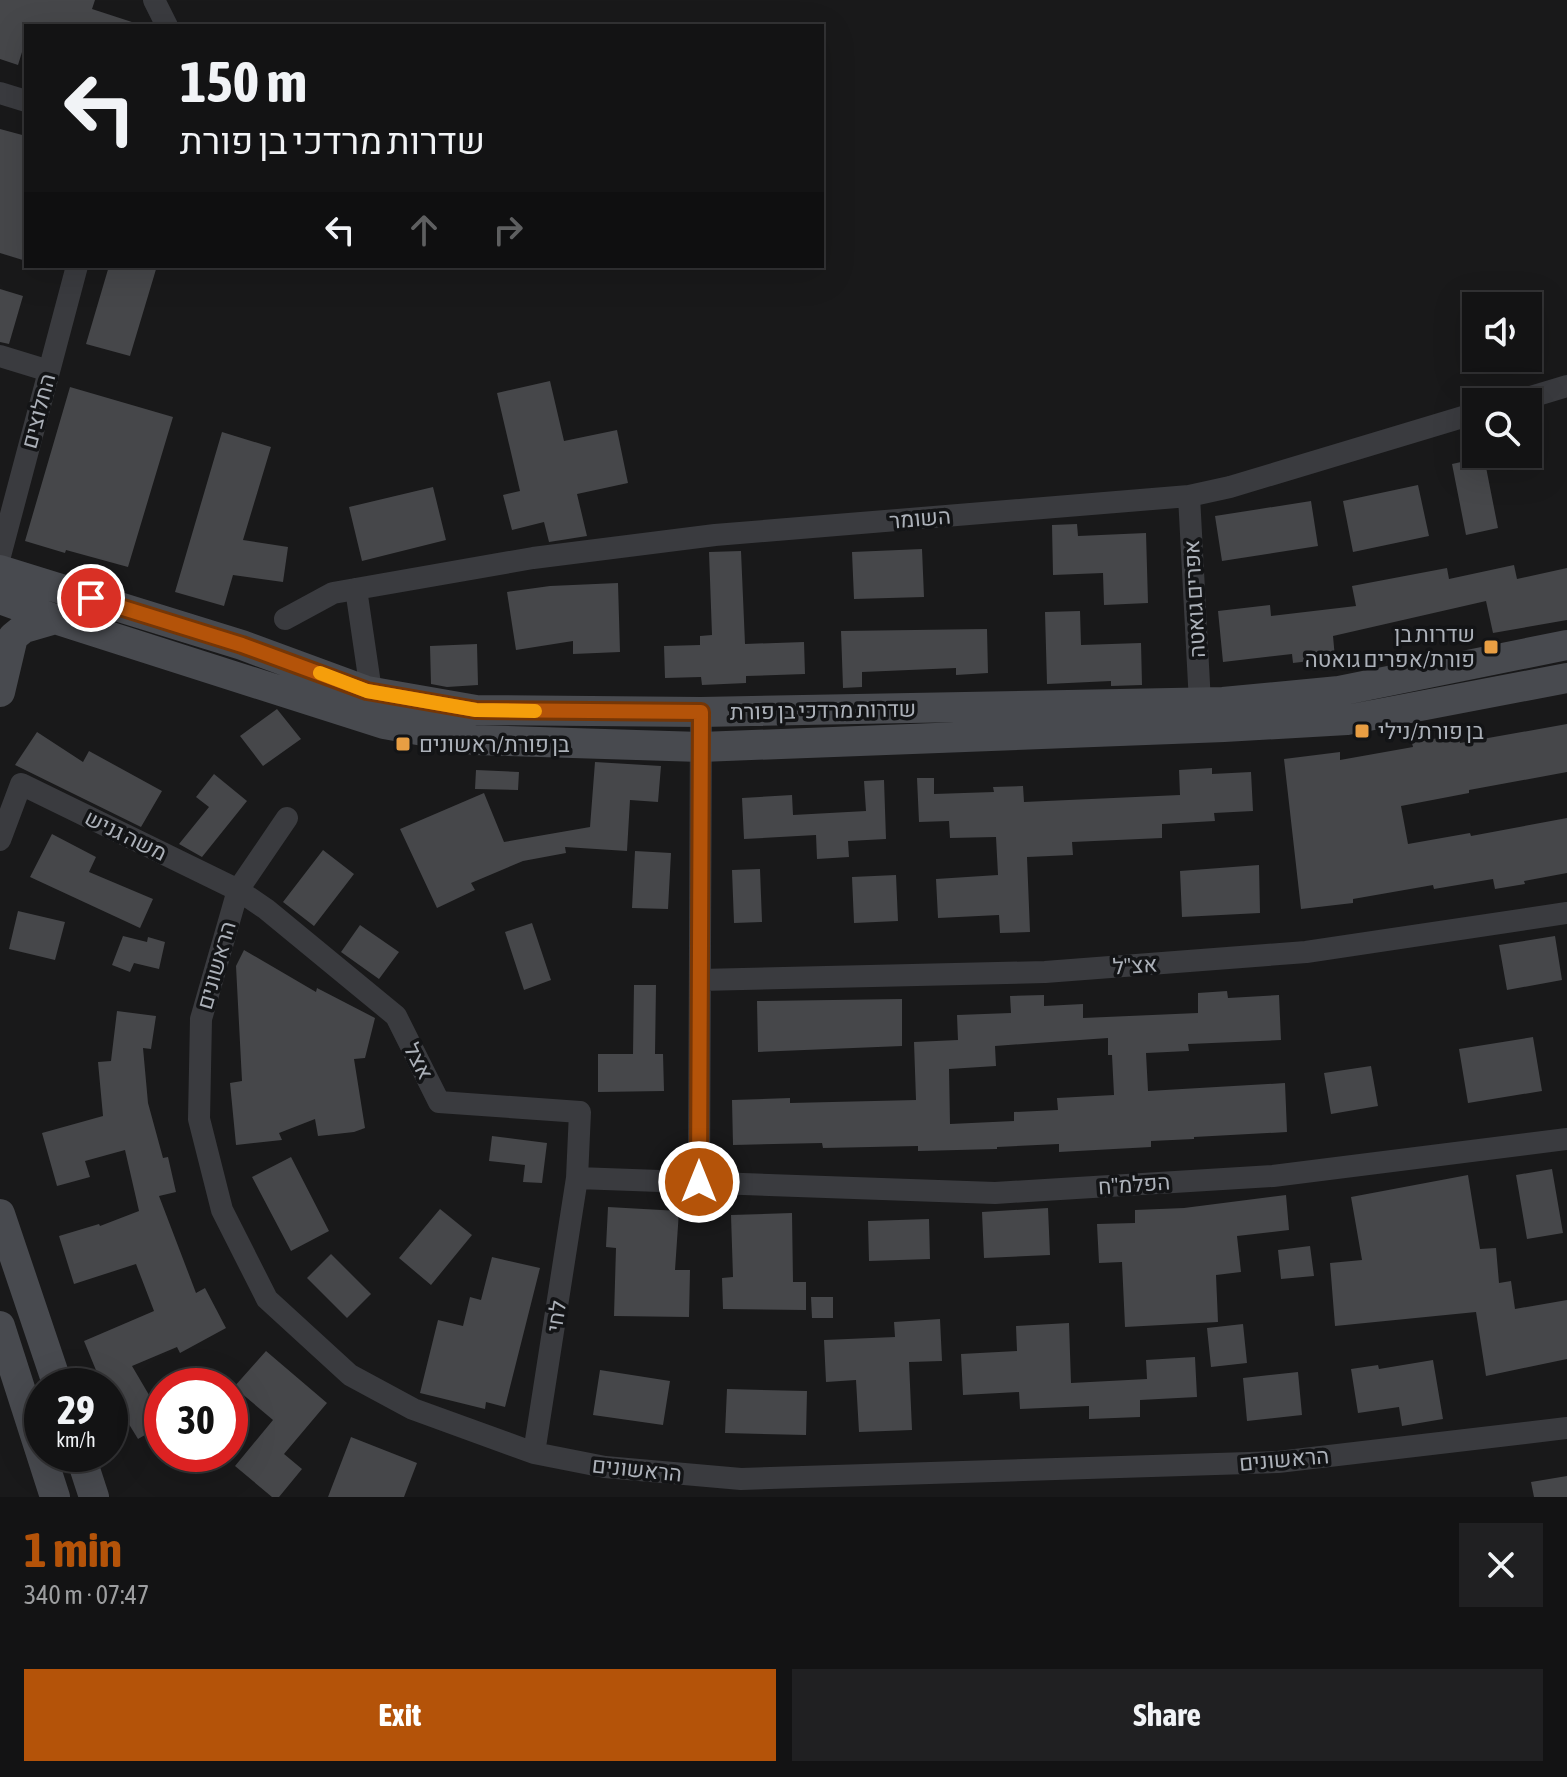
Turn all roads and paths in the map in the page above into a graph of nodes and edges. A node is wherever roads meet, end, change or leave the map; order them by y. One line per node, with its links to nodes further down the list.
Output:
1 (154, 0): 2 (street)
2 (166, 24)
3 (0, 93): 4 (street)
4 (24, 100)
5 (76, 268): 7 (street, החלוצים)
6 (0, 356): 7 (street)
7 (49, 371): 12 (street, החלוצים)
8 (1567, 386): 9 (street)
9 (1542, 394)
10 (1462, 417): 11 (street, השומר)
11 (1189, 496): 14 (street, השומר); 22 (street, אפרים גואטה)
12 (0, 556)
13 (0, 570): 20 (street, שדרות מרדכי בן פורת)
14 (356, 589): 17 (street, השומר); 20 (street)
15 (0, 599): 16 (street, שדרות מרדכי בן פורת)
16 (55, 619): 21 (street); 24 (street, שדרות מרדכי בן פורת)
17 (285, 619)
18 (1567, 645): 22 (street, שדרות מרדכי בן פורת)
19 (1567, 678): 24 (street, שדרות מרדכי בן פורת)
20 (371, 691): 23 (street, שדרות מרדכי בן פורת)
21 (0, 692)
22 (1200, 703): 23 (street, שדרות מרדכי בן פורת)
23 (701, 712): 24 (street)
24 (701, 747): 30 (street)
25 (9, 793): 27 (street, משה גניש); 28 (street, משה גניש)
26 (287, 818): 28 (street, הראשונים)
27 (0, 840)
28 (238, 890): 32 (street, אצל); 38 (street, הראשונים)
29 (1567, 913): 30 (street, אצ"ל)
30 (700, 980): 33 (street)
31 (1567, 1139): 33 (street, הפלמ"ח)
32 (577, 1178): 33 (street, הפלמ"ח); 38 (street, לחי)
33 (699, 1182)
34 (0, 1214): 36 (street)
35 (0, 1326): 40 (street)
36 (52, 1368)
37 (1567, 1428): 38 (street, הראשונים)
38 (534, 1453)
39 (86, 1472): 41 (street)
40 (55, 1497)
41 (94, 1497)

